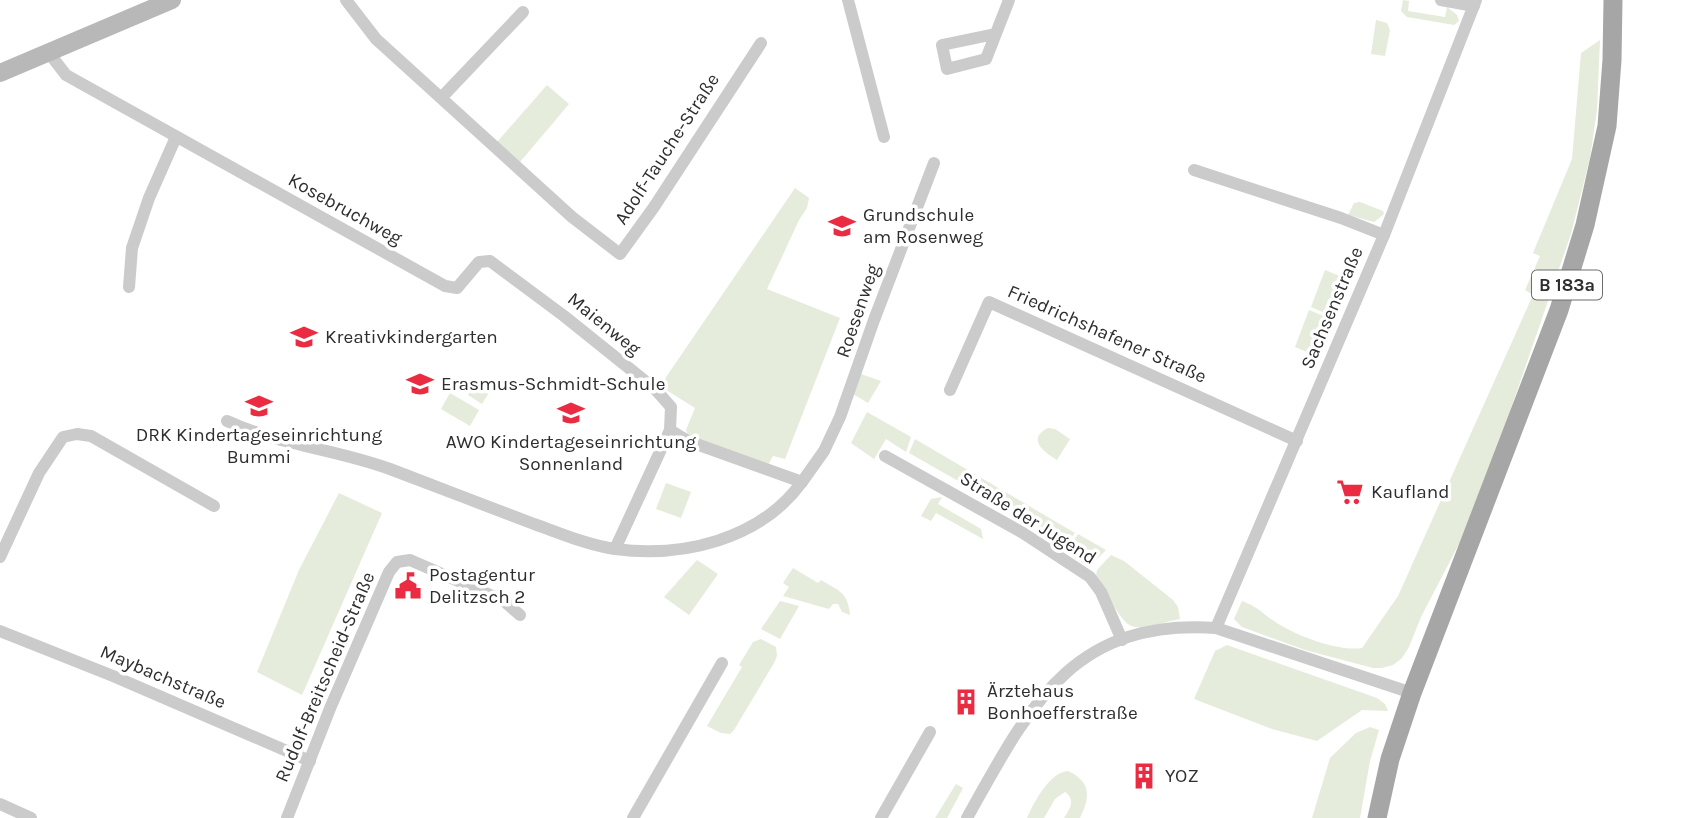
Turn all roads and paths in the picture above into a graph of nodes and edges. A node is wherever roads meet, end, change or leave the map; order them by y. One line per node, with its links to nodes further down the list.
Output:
1 (172, 0): 11 (street)
2 (345, 0): 13 (street, Adolf-Tauche-Straße)
3 (848, 0): 15 (street)
4 (1009, 0): 9 (street)
5 (1441, 0): 7 (street)
6 (1613, 0): 37 (main road, B 183a)
7 (1475, 3): 18 (street, Sachsenstraße)
8 (523, 12): 13 (street)
9 (995, 34)
10 (761, 43): 13 (street, Adolf-Tauche-Straße)
11 (49, 53): 12 (street); 14 (street, Kosebruchweg)
12 (0, 73)
13 (442, 97)
14 (176, 137): 19 (street, Kosebruchweg); 20 (street)
15 (884, 137)
16 (934, 163): 26 (street, Roesenweg)
17 (1194, 170): 18 (street)
18 (1384, 235): 24 (street, Sachsenstraße)
19 (490, 261): 23 (street, Maienweg)
20 (129, 287)
21 (950, 390): 24 (street, Friedrichshafener Straße)
22 (227, 421): 30 (street, Roesenweg)
23 (670, 430): 26 (street); 30 (street)
24 (1297, 441): 33 (street, Sachsenstraße)
25 (885, 456): 35 (street, Straße der Jugend)
26 (802, 482): 30 (street, Roesenweg)
27 (214, 506): 29 (street)
28 (0, 521): 29 (street)
29 (12, 527): 31 (street)
30 (615, 549)
31 (0, 557)
32 (520, 615): 39 (street, Rudolf-Breitscheid-Straße)
33 (1216, 628): 35 (street); 37 (street)
34 (0, 631): 39 (street, Maybachstraße)
35 (1122, 640): 45 (street)
36 (722, 663): 43 (street)
37 (1412, 693): 46 (main road, B 183a)
38 (930, 732): 44 (street)
39 (310, 761): 42 (street, Rudolf-Breitscheid-Straße)
40 (0, 804): 41 (street)
41 (32, 818)
42 (287, 818)
43 (633, 818)
44 (881, 818)
45 (967, 818)
46 (1377, 818)

